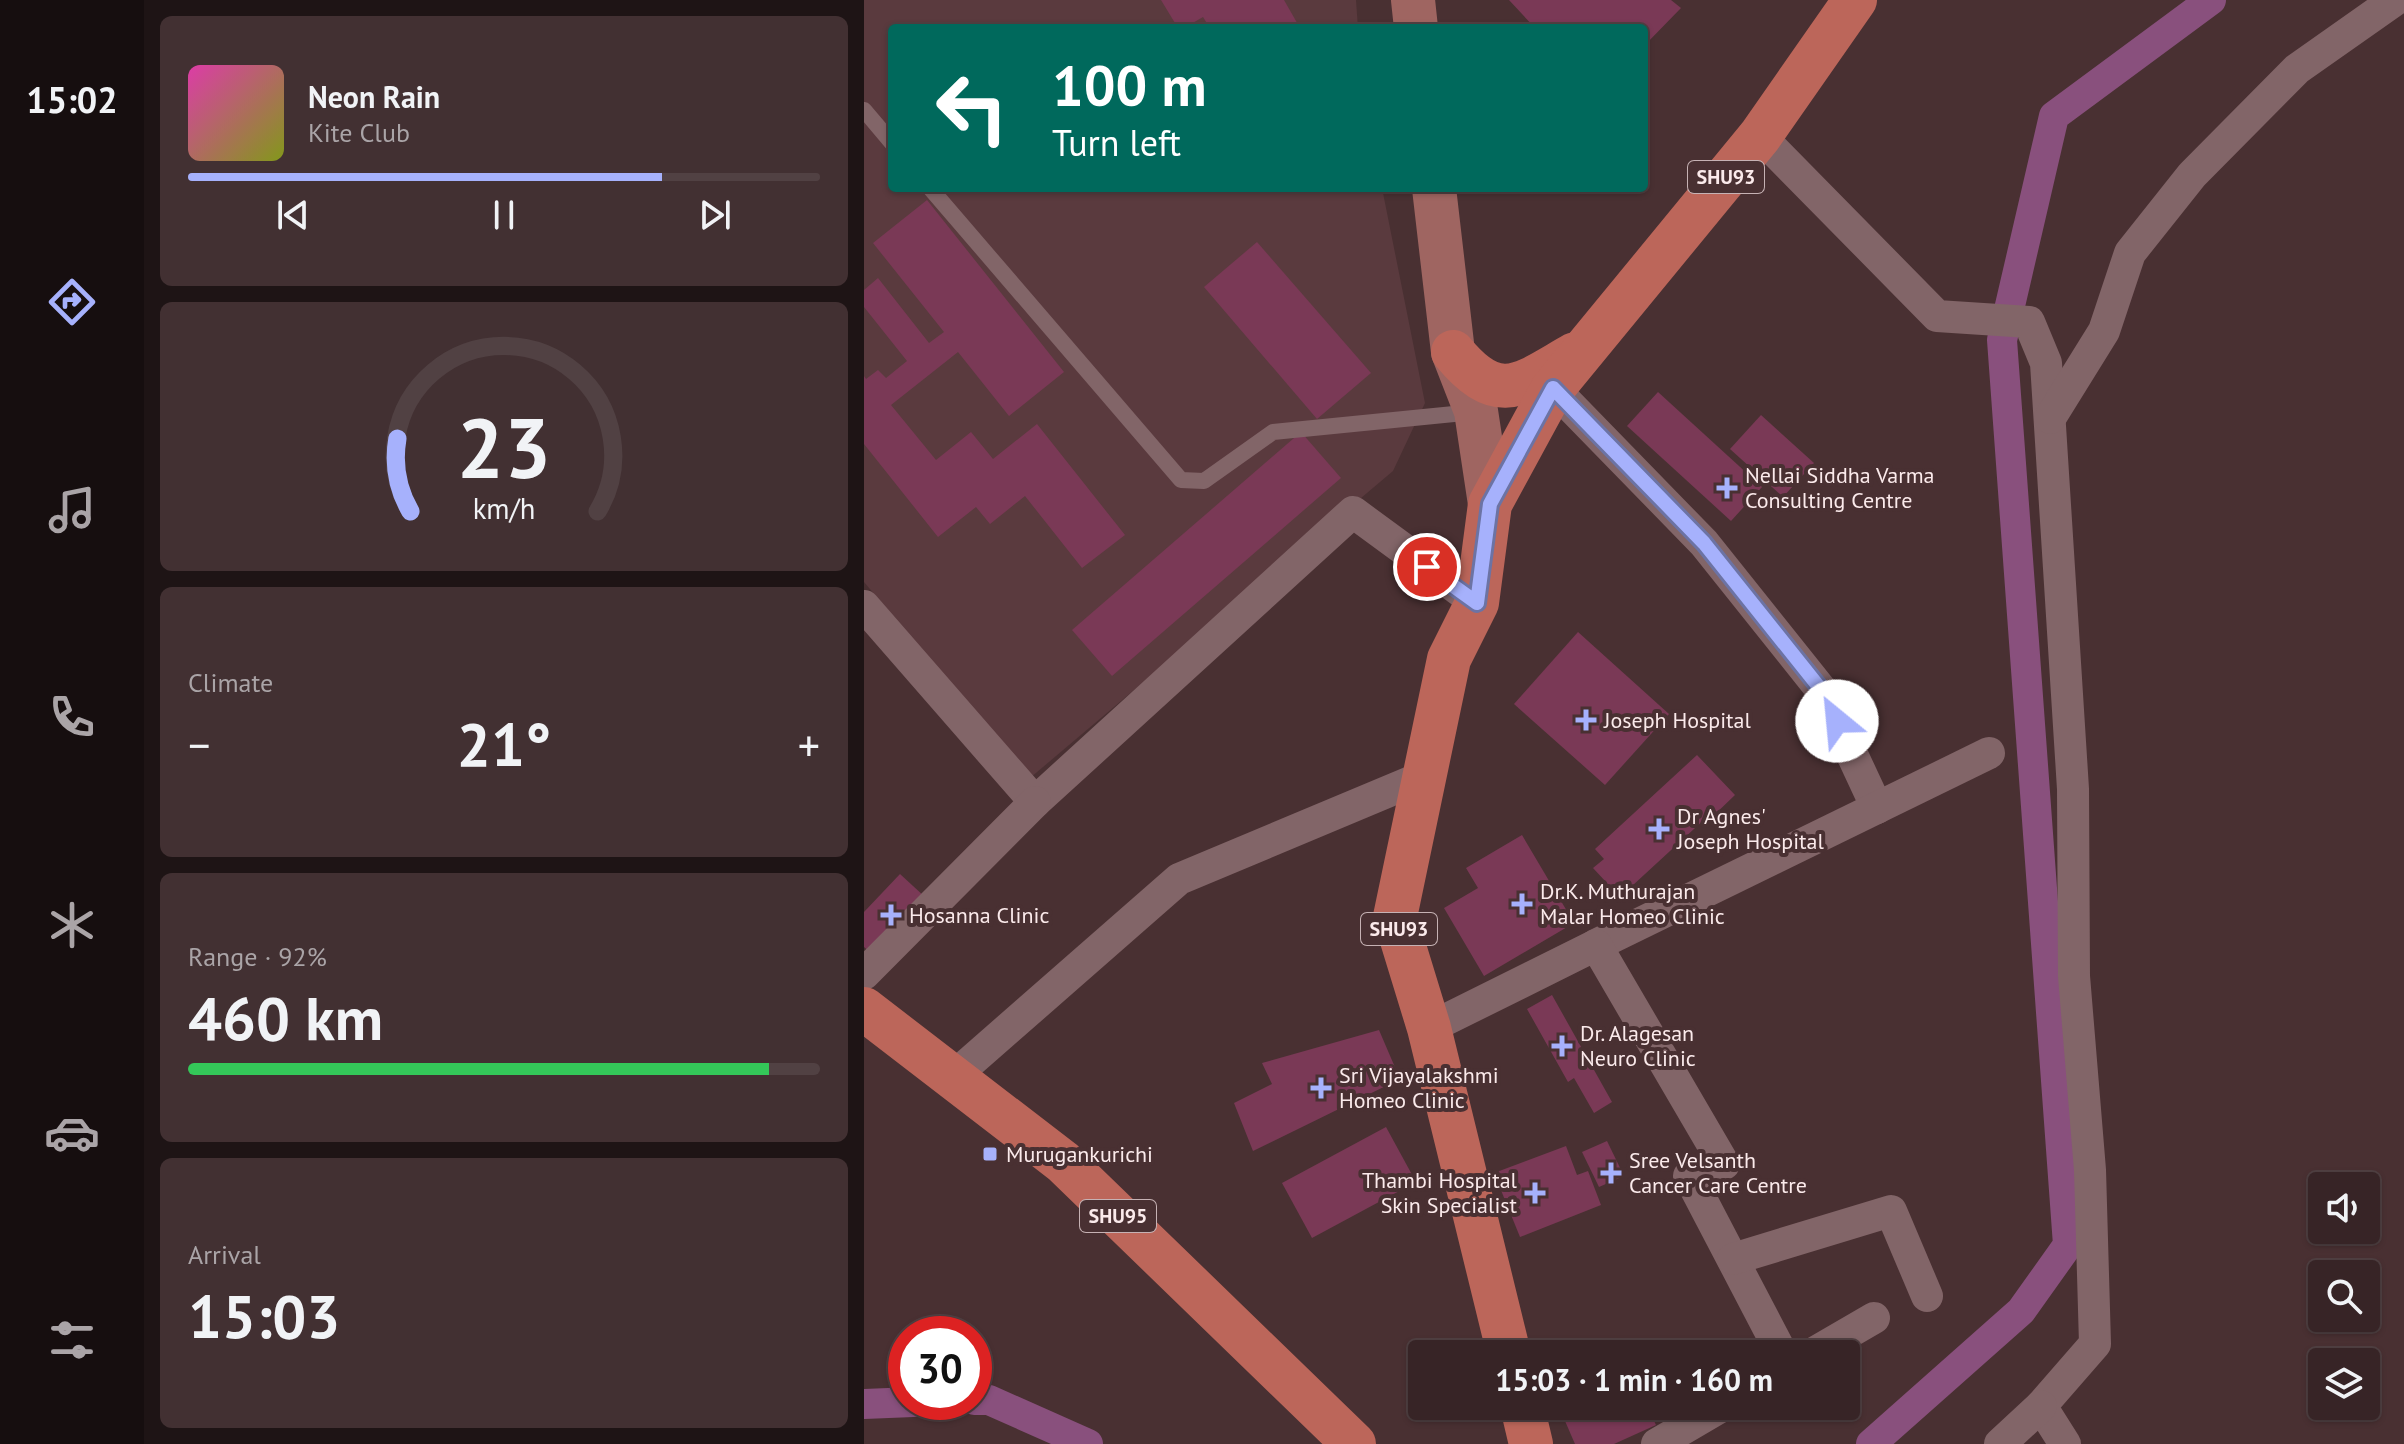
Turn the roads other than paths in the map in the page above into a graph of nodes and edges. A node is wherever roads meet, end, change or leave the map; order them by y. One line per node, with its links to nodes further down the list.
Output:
1 (1413, 0): 4 (street)
2 (1855, 0): 6 (main road, SHU93)
3 (2395, 0): 14 (street)
4 (1416, 24)
5 (864, 110): 7 (lane)
6 (1760, 136): 10 (main road, SHU93); 14 (street)
7 (888, 138)
8 (933, 192): 13 (lane)
9 (1434, 192): 11 (street)
10 (1588, 346): 11 (main road); 12 (main road, SHU93)
11 (1453, 352): 13 (street)
12 (1553, 388): 15 (main road, SHU93); 21 (street)
13 (1476, 411): 15 (street)
14 (2050, 418): 33 (street)
15 (1490, 504): 16 (main road, SHU93)
16 (1477, 603): 19 (main road, SHU93); 20 (street)
17 (864, 606): 20 (street)
18 (1989, 753): 21 (street)
19 (1425, 776): 25 (main road, SHU93); 26 (street)
20 (1035, 802): 23 (street)
21 (1877, 808): 22 (street)
22 (1596, 945): 25 (street); 27 (street)
23 (864, 974)
24 (864, 1009): 26 (main road, SHU95)
25 (1429, 1028): 30 (main road, SHU93)
26 (953, 1077): 36 (main road, SHU95)
27 (1733, 1259): 28 (street); 31 (street)
28 (1927, 1296)
29 (1874, 1318): 32 (street)
30 (1506, 1340)
31 (1775, 1340)
32 (1836, 1340)
33 (2041, 1406): 39 (street); 40 (street)
34 (1525, 1420): 37 (main road)
35 (1698, 1420): 38 (street)
36 (1354, 1444)
37 (1531, 1444)
38 (1657, 1444)
39 (2000, 1444)
40 (2065, 1444)

